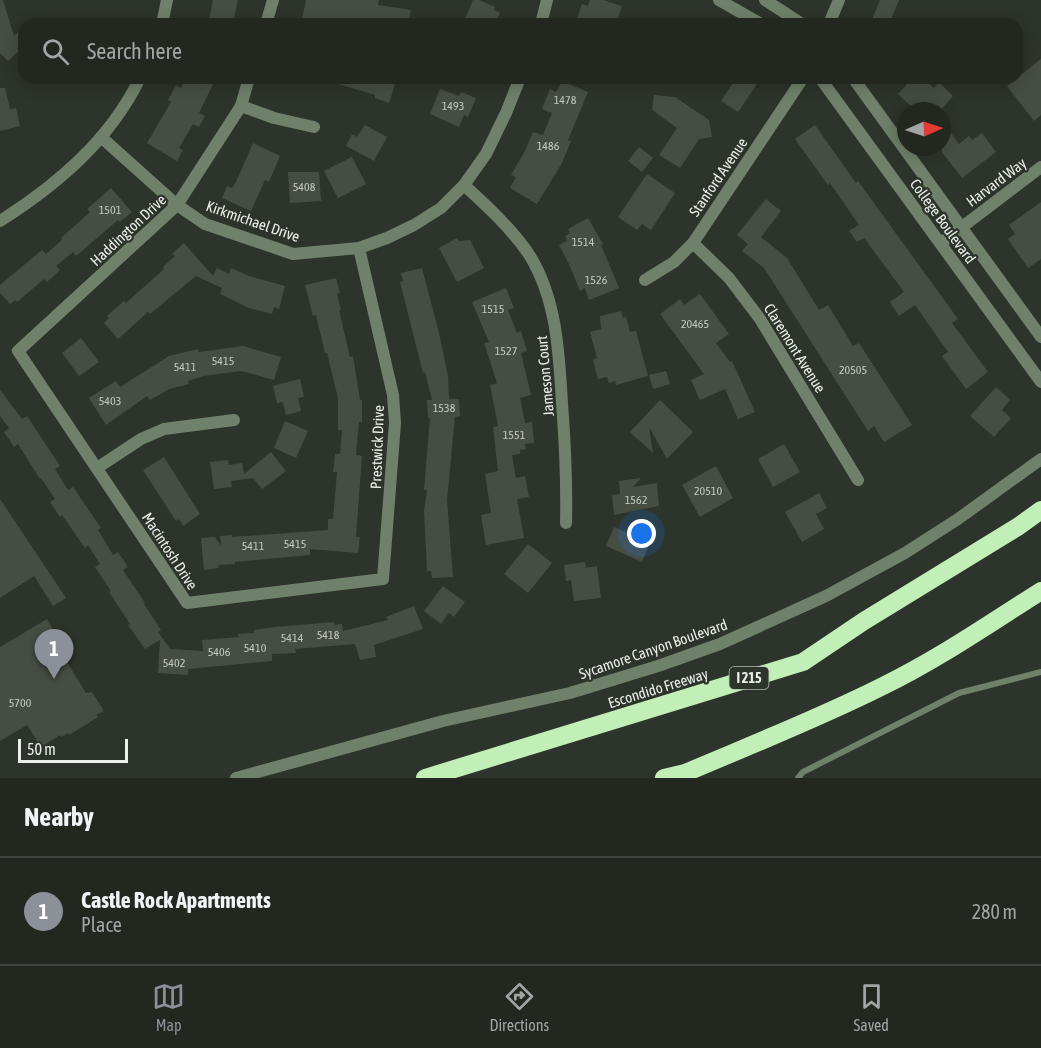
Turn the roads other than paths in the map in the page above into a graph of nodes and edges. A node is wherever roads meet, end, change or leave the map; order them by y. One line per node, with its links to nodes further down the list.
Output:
1 (167, 0): 7 (street)
2 (273, 0): 8 (street)
3 (547, 0): 9 (street)
4 (719, 0): 10 (street)
5 (765, 0): 11 (street)
6 (839, 0): 12 (street)
7 (163, 18)
8 (268, 18)
9 (542, 18)
10 (750, 18)
11 (793, 18)
12 (832, 18)
13 (136, 84): 21 (street)
14 (247, 84): 19 (street, Haddington Drive)
15 (518, 84): 23 (street, Kirkmichael Drive)
16 (799, 84): 27 (street, Stanford Avenue)
17 (824, 84): 28 (street, College Boulevard)
18 (857, 84): 26 (street, College Boulevard)
19 (241, 106): 20 (street); 24 (street, Haddington Drive)
20 (314, 127)
21 (101, 137): 24 (street, Kirkmichael Drive); 25 (street)
22 (1041, 167): 26 (street, Harvard Way)
23 (464, 185): 29 (street, Kirkmichael Drive); 39 (street, Jameson Court)
24 (177, 205): 29 (street, Kirkmichael Drive); 32 (street, Haddington Drive)
25 (0, 221)
26 (961, 227): 28 (street, Harvard Way); 31 (street, College Boulevard)
27 (693, 243): 30 (street, Stanford Avenue); 37 (street, Claremont Avenue)
28 (941, 243): 33 (street, College Boulevard)
29 (359, 248): 40 (street, Prestwick Drive)
30 (645, 280)
31 (1039, 331)
32 (18, 351): 36 (street, Macintosh Drive)
33 (1041, 382)
34 (234, 420): 36 (street)
35 (1041, 459): 44 (street, Sycamore Canyon Boulevard)
36 (98, 468): 40 (street, Macintosh Drive)
37 (858, 480)
38 (1041, 510): 45 (highway, Escondido Freeway / I 215)
39 (566, 523)
40 (383, 579)
41 (1041, 591): 43 (highway)
42 (1041, 672): 47 (lane)
43 (681, 775): 46 (highway)
44 (236, 778)
45 (425, 778)
46 (664, 778)
47 (798, 778)

